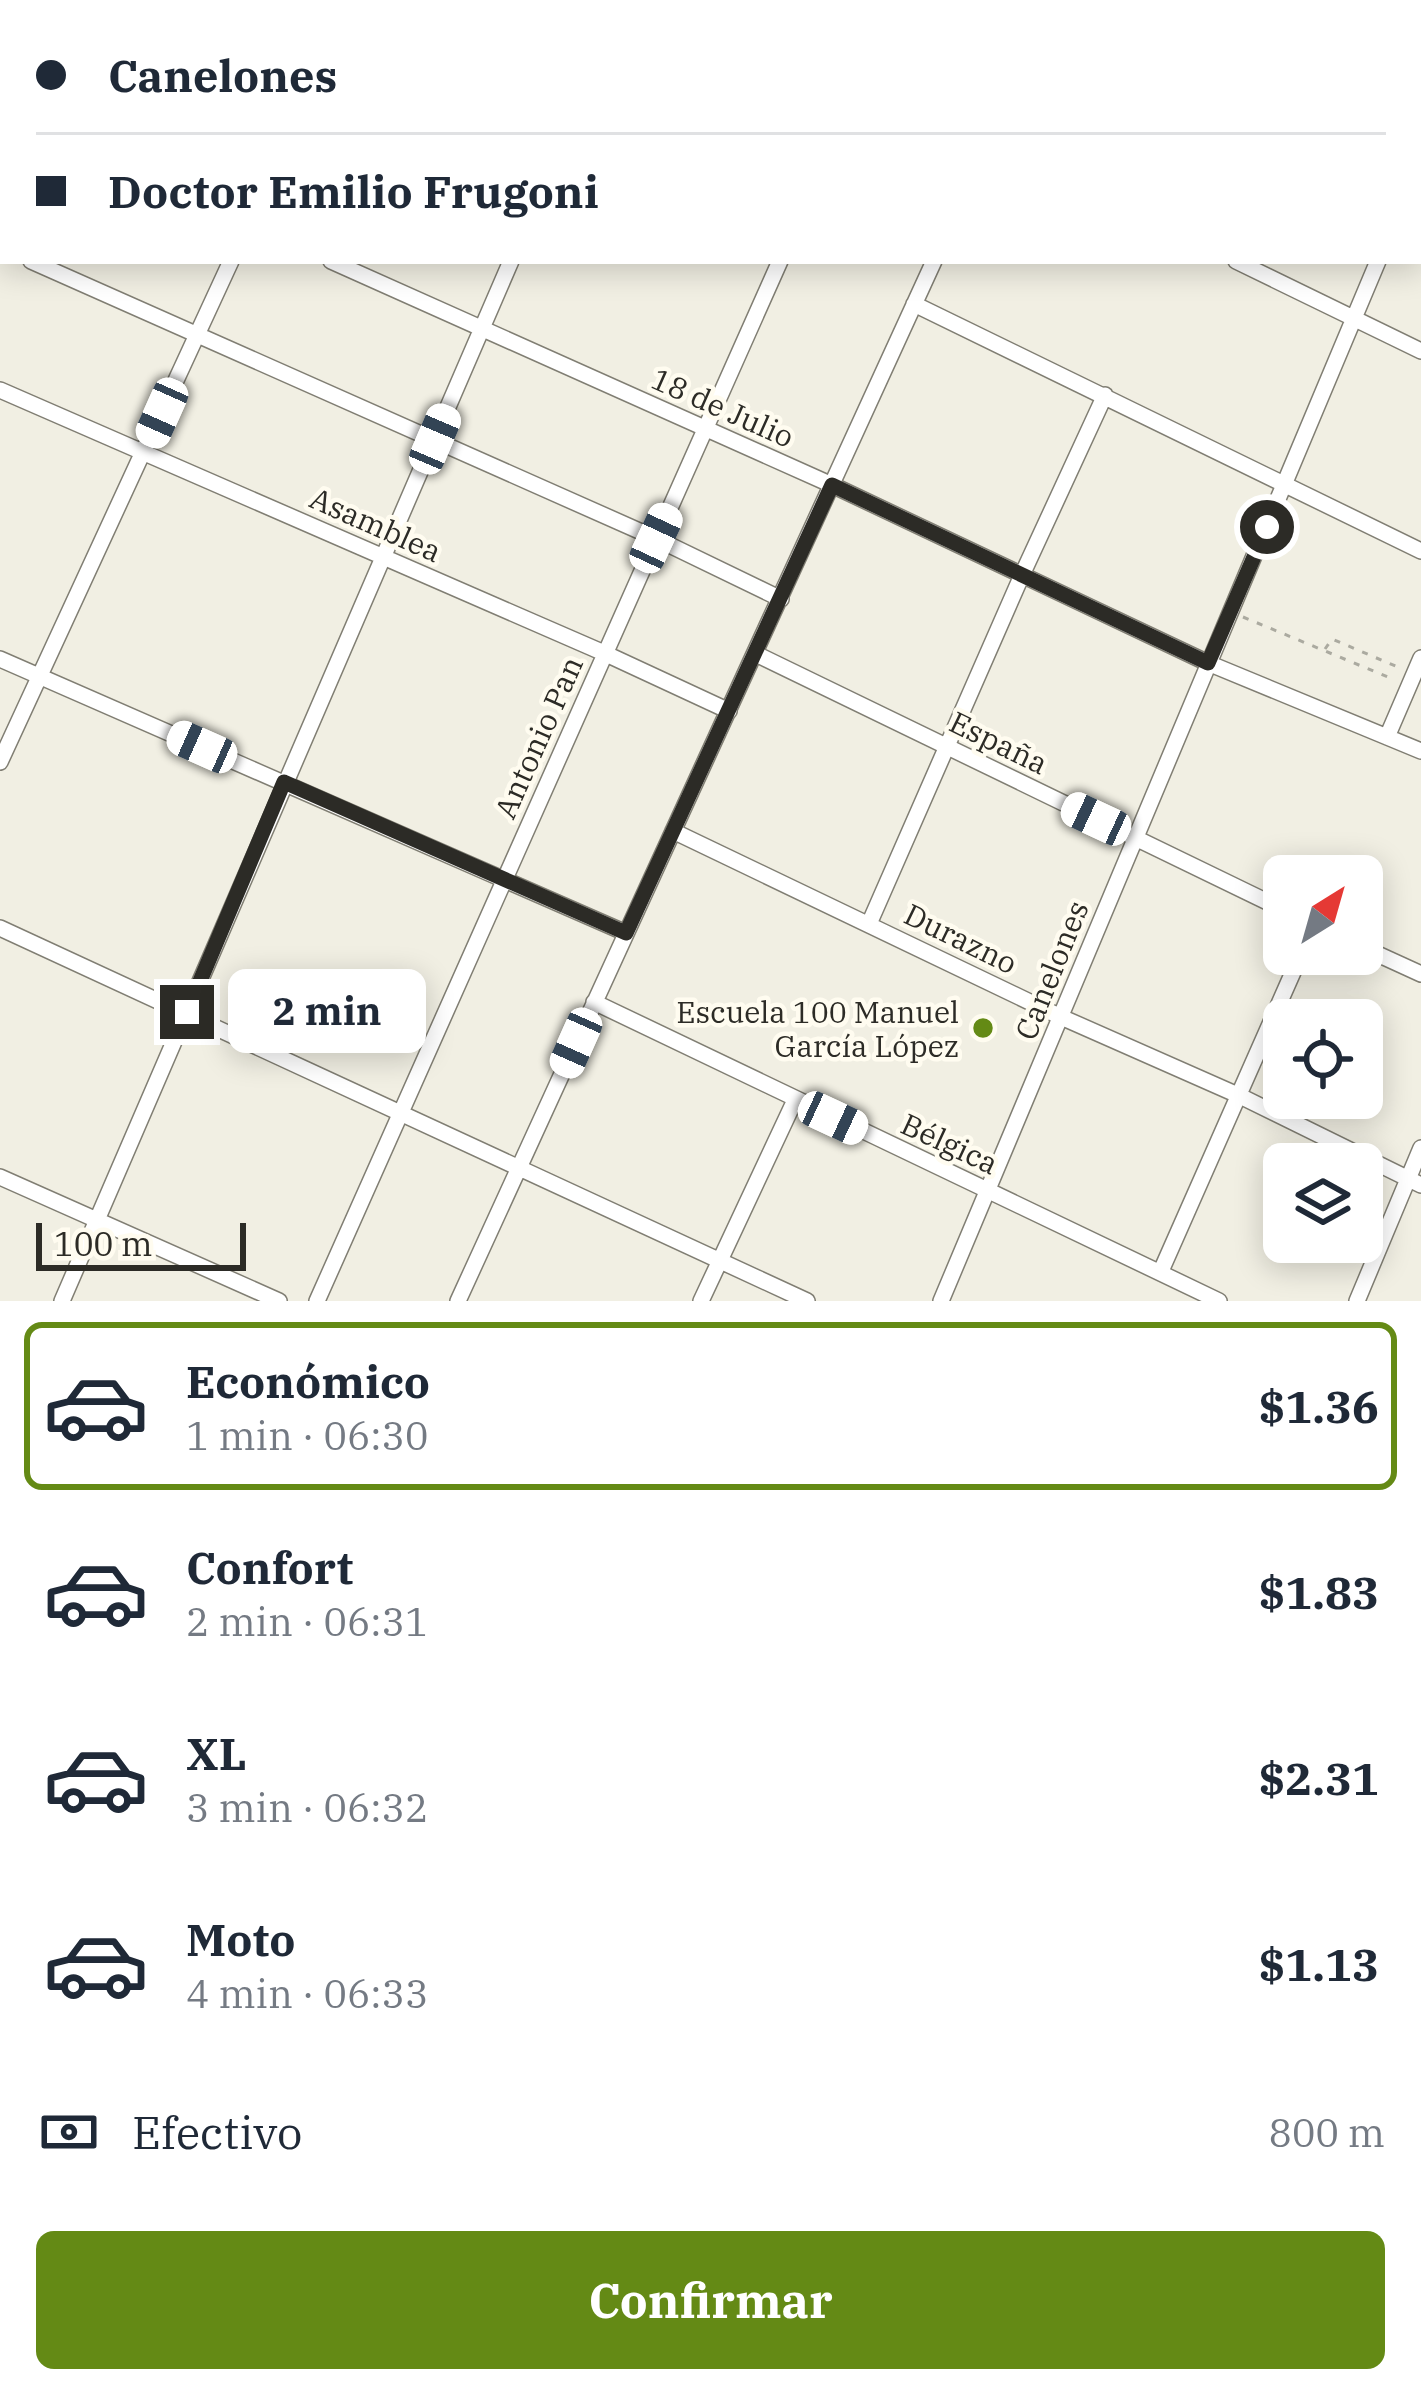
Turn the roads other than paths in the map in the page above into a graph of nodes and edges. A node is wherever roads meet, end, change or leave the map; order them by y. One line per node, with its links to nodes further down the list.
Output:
1 (38, 264): 12 (street)
2 (230, 264): 12 (street)
3 (338, 264): 11 (street, 18 de Julio)
4 (510, 264): 11 (street)
5 (779, 264): 16 (street, Antonio Pan)
6 (933, 264): 9 (street)
7 (1242, 264): 10 (street)
8 (1377, 264): 10 (street, Canelones)
9 (914, 304): 15 (street); 20 (street)
10 (1354, 318): 13 (street); 19 (street, Canelones)
11 (483, 329): 16 (street, 18 de Julio); 17 (street)
12 (197, 336): 17 (street); 18 (street)
13 (1421, 351)
14 (0, 390): 18 (street, Asamblea)
15 (1105, 395): 19 (street); 24 (street)
16 (706, 428): 20 (street, 18 de Julio); 21 (street, Antonio Pan)
17 (435, 439): 21 (street); 23 (street)
18 (144, 452): 23 (street, Asamblea); 31 (street)
19 (1285, 484): 22 (street); 30 (street, Canelones)
20 (832, 485): 24 (street, 18 de Julio); 25 (street)
21 (656, 538): 25 (street); 26 (street, Antonio Pan)
22 (1421, 551)
23 (383, 557): 26 (street, Asamblea); 37 (street)
24 (1022, 575): 30 (street, 18 de Julio); 34 (street)
25 (781, 599): 27 (street)
26 (604, 652): 32 (street, Asamblea); 40 (street, Antonio Pan)
27 (756, 654): 32 (street); 34 (street, España)
28 (1421, 658): 33 (street)
29 (0, 659): 31 (street)
30 (1208, 663): 33 (street, 18 de Julio); 39 (street, Canelones)
31 (39, 676): 36 (street); 37 (street)
32 (729, 711): 38 (street)
33 (1387, 737): 35 (street, 18 de Julio)
34 (946, 746): 39 (street, España); 42 (street)
35 (1421, 751)
36 (0, 762)
37 (284, 782): 40 (street); 49 (street)
38 (673, 831): 42 (street, Durazno); 44 (street)
39 (1134, 838): 41 (street, España); 50 (street, Canelones)
40 (505, 878): 44 (street); 53 (street, Antonio Pan)
41 (1263, 900)
42 (869, 924): 50 (street, Durazno)
43 (0, 928): 49 (street)
44 (626, 933): 48 (street)
45 (1383, 957): 46 (street)
46 (1421, 974)
47 (1292, 975): 51 (street)
48 (594, 1003): 52 (street, Bélgica); 55 (street)
49 (187, 1012): 53 (street); 59 (street)
50 (1061, 1017): 51 (street, Durazno); 58 (street, Canelones)
51 (1240, 1096): 57 (street, Durazno); 61 (street)
52 (794, 1100): 58 (street, Bélgica); 60 (street)
53 (402, 1114): 55 (street); 64 (street, Antonio Pan)
54 (1421, 1148): 57 (street)
55 (520, 1167): 60 (street); 65 (street)
56 (0, 1177): 59 (street)
57 (1414, 1182): 70 (street)
58 (987, 1190): 61 (street, Bélgica); 68 (street, Canelones)
59 (97, 1220): 62 (street); 63 (street)
60 (720, 1260): 66 (street); 67 (street)
61 (1161, 1271): 69 (street, Bélgica)
62 (62, 1301)
63 (279, 1301)
64 (317, 1301)
65 (458, 1301)
66 (701, 1301)
67 (807, 1301)
68 (941, 1301)
69 (1219, 1301)
70 (1357, 1301)

